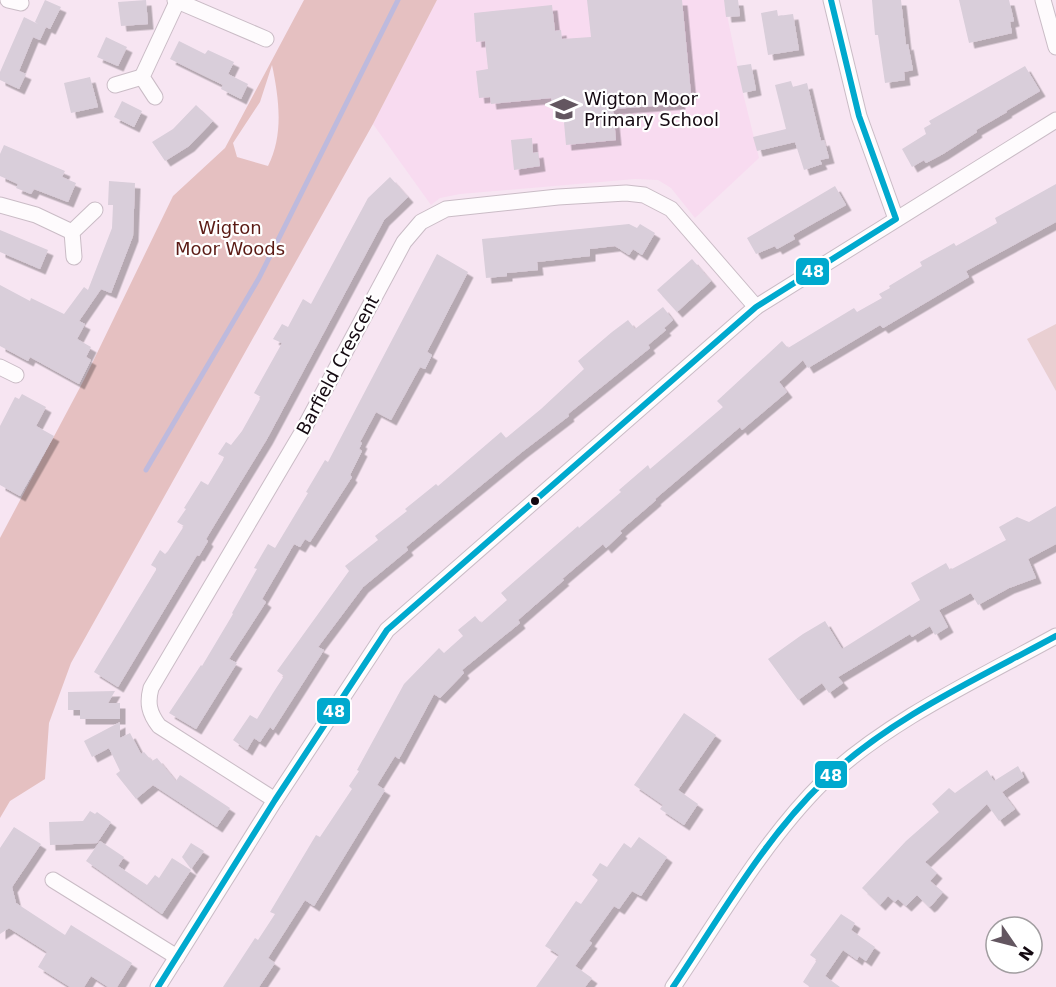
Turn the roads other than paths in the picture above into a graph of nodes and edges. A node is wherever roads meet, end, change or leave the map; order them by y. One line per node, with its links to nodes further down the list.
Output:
1 (831, 0): 12 (street)
2 (1043, 0): 5 (street)
3 (176, 1): 4 (street); 6 (street)
4 (267, 39)
5 (1056, 47)
6 (142, 77): 7 (street); 8 (street)
7 (115, 85)
8 (155, 97)
9 (1056, 120): 12 (street)
10 (0, 205): 13 (street)
11 (95, 210): 13 (street)
12 (896, 219): 15 (street)
13 (72, 232): 14 (street)
14 (74, 257)
15 (756, 307): 19 (street); 19 (street, Barfield Crescent)
16 (0, 366): 17 (street)
17 (16, 375)
18 (1056, 636): 23 (street)
19 (275, 800): 21 (street)
20 (53, 880): 21 (street)
21 (177, 957): 22 (street)
22 (158, 987)
23 (673, 987)

